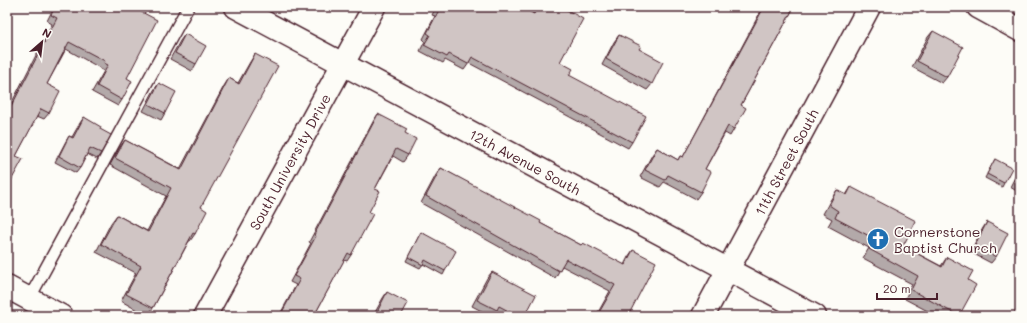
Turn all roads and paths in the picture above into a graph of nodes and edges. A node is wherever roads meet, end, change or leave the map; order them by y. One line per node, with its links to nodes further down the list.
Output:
1 (188, 7): 10 (lane)
2 (236, 7): 7 (street, 12th Avenue South)
3 (374, 7): 7 (street, South University Drive)
4 (869, 7): 8 (street, 11th Street South)
5 (978, 7): 6 (street)
6 (1020, 30)
7 (342, 63): 8 (street, 12th Avenue South); 12 (street, South University Drive)
8 (728, 269): 13 (street, 11th Street South); 14 (street, 12th Avenue South)
9 (7, 287): 10 (street)
10 (29, 299): 11 (street)
11 (61, 316)
12 (206, 316)
13 (703, 316)
14 (815, 316)

